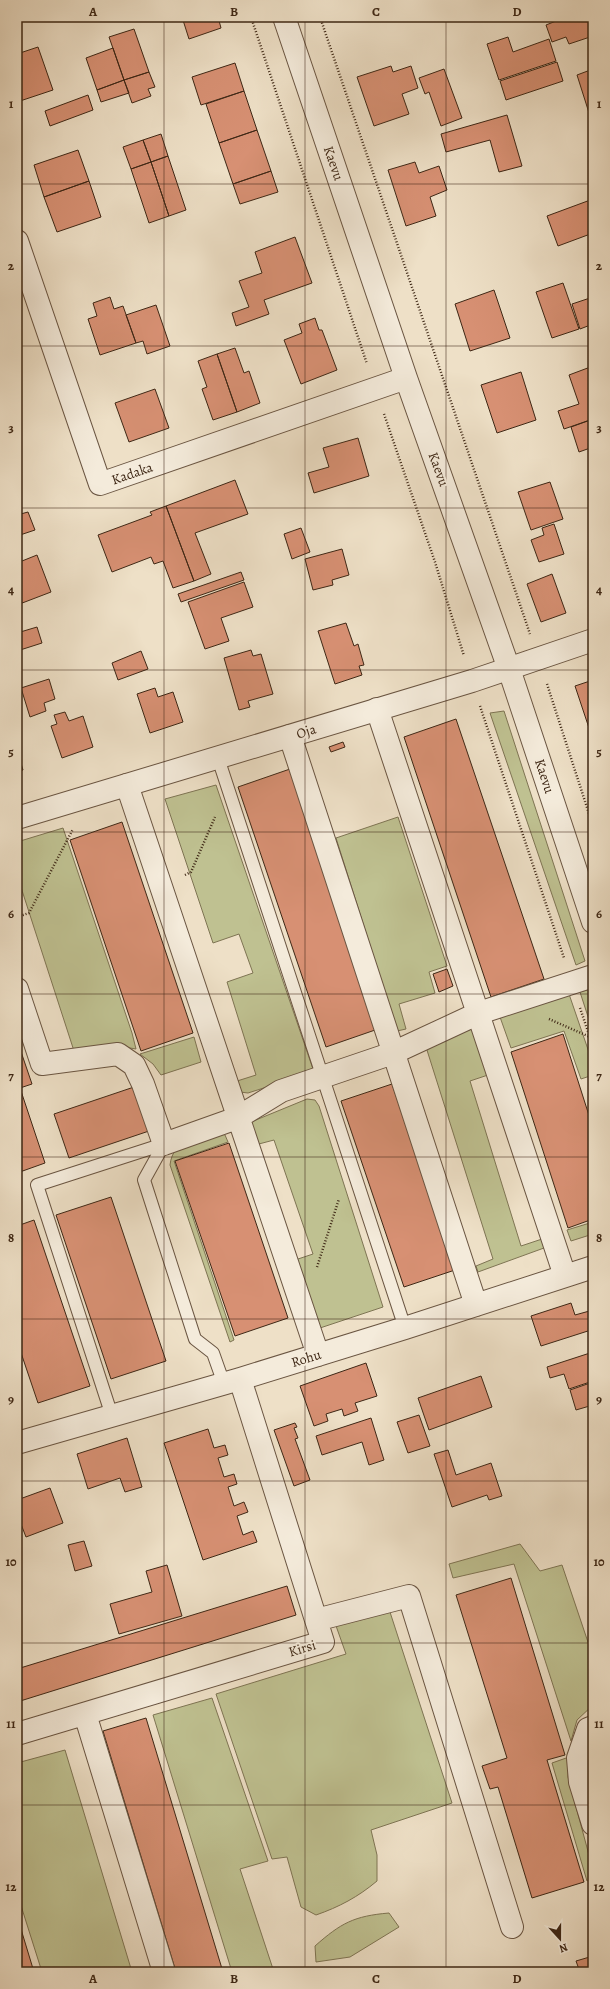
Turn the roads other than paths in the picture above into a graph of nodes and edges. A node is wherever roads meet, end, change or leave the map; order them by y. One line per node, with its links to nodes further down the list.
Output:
1 (284, 17): 3 (street, Kaevu)
2 (17, 241): 3 (street, Kadaka)
3 (406, 378): 5 (street, Kaevu)
4 (593, 640): 5 (street, Oja)
5 (510, 669): 6 (street, Oja); 11 (street, Kaevu)
6 (377, 709): 7 (street, Oja); 14 (street)
7 (290, 736): 8 (street, Oja); 15 (street)
8 (218, 758): 9 (street, Oja); 16 (lane)
9 (127, 785): 10 (street, Oja); 17 (street)
10 (17, 818)
11 (593, 922)
12 (593, 976): 14 (street)
13 (17, 989): 18 (street)
14 (480, 1013): 15 (street); 20 (street)
15 (394, 1053): 16 (street); 21 (street)
16 (323, 1076): 17 (street); 22 (lane)
17 (237, 1118): 18 (street); 23 (street)
18 (164, 1144): 24 (lane); 25 (lane)
19 (593, 1267): 20 (street, Rohu)
20 (565, 1276): 21 (street, Rohu)
21 (476, 1305): 22 (street, Rohu)
22 (405, 1328): 23 (street, Rohu)
23 (318, 1355): 24 (street, Rohu)
24 (232, 1381): 25 (street, Rohu); 27 (street, Kirsi)
25 (112, 1416): 26 (street, Rohu)
26 (17, 1443)
27 (316, 1620): 28 (street, Kirsi); 32 (street)
28 (85, 1714): 30 (street, Kirsi); 33 (street)
29 (593, 1727): 31 (street)
30 (17, 1734)
31 (593, 1824)
32 (512, 1927)
33 (164, 1972)

